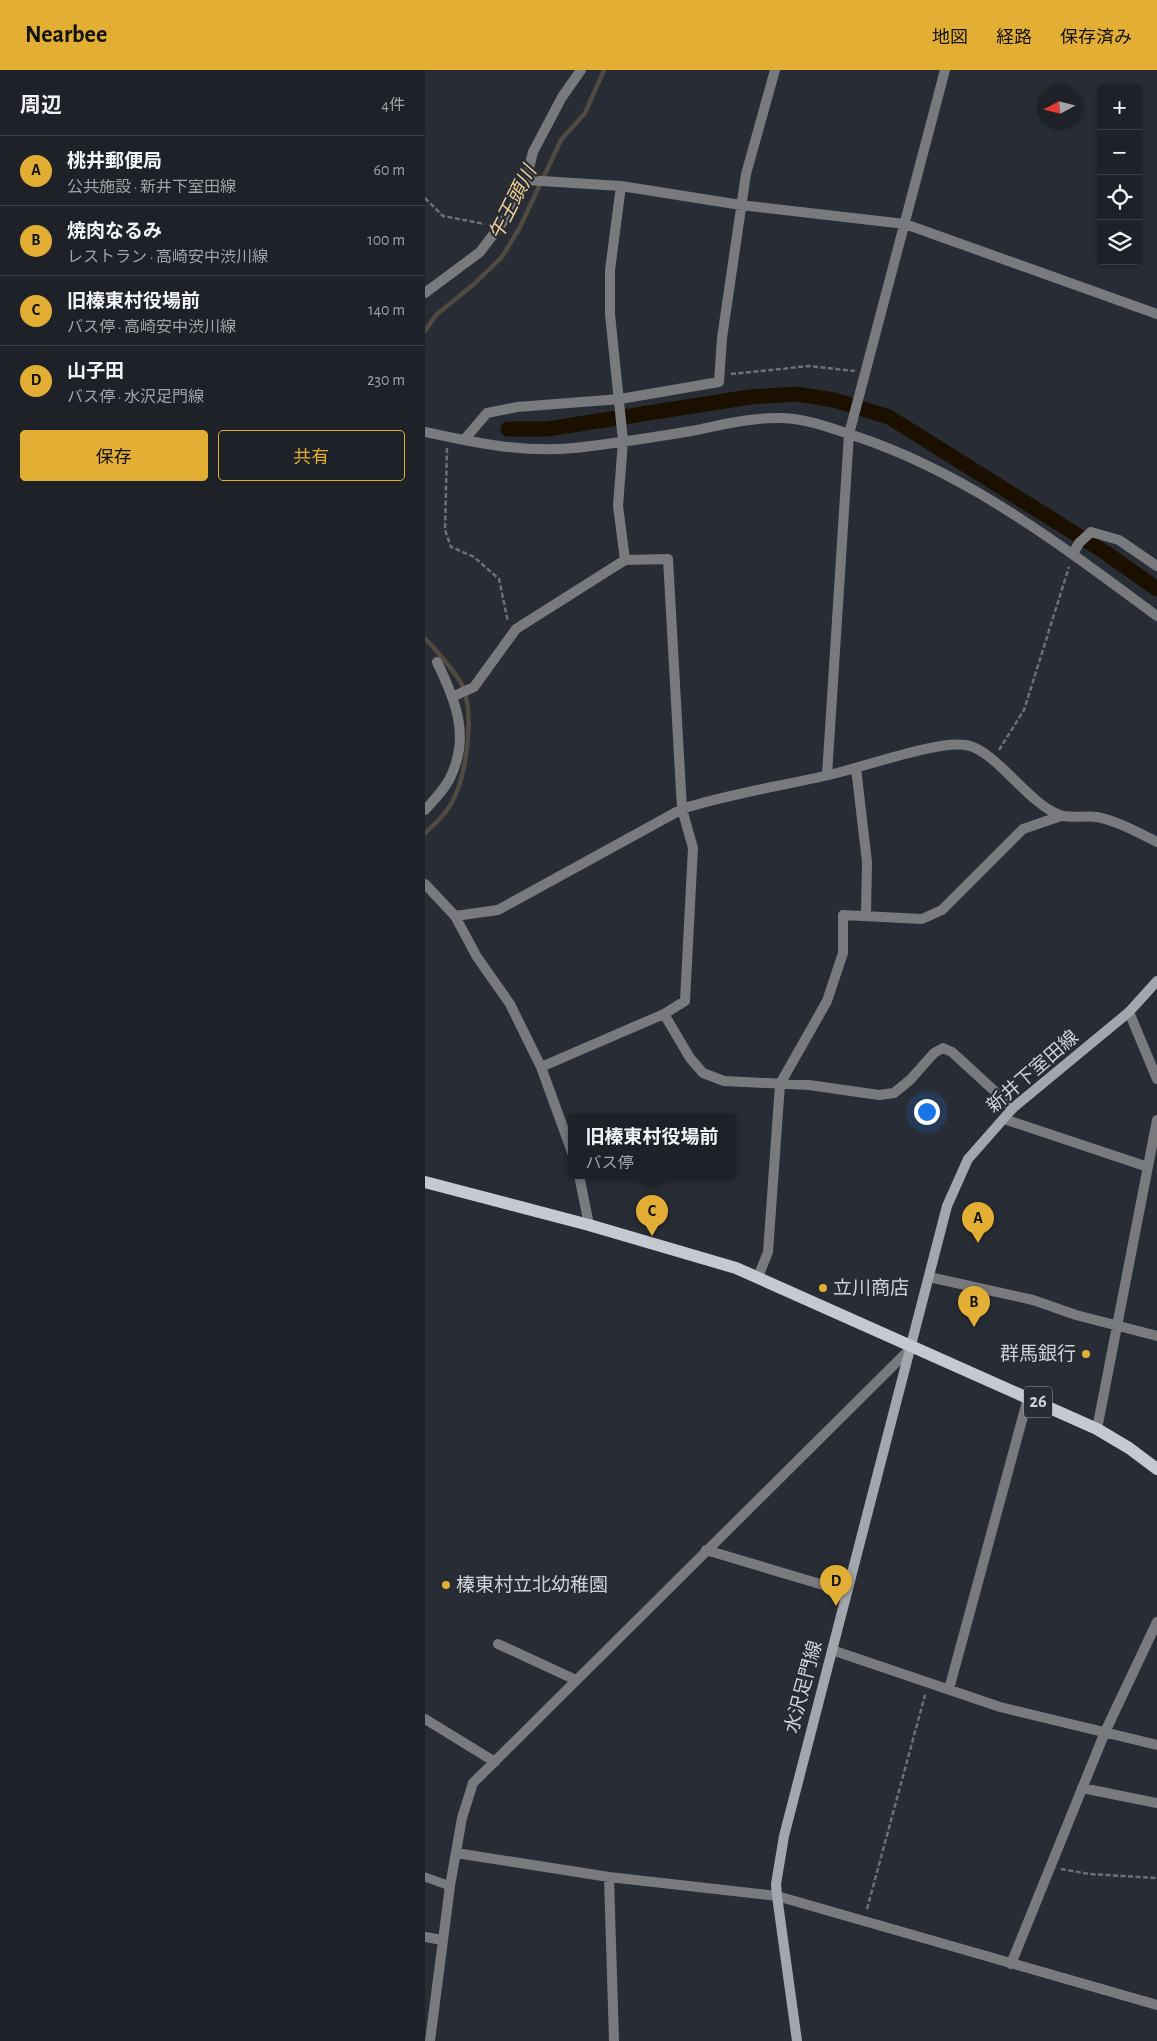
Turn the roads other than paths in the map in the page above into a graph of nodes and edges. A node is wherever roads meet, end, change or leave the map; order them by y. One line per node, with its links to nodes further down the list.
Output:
1 (581, 70): 4 (street)
2 (775, 70): 6 (street)
3 (945, 70): 7 (street)
4 (531, 180): 5 (street); 8 (street)
5 (621, 186): 6 (street); 10 (street)
6 (741, 205): 7 (street); 10 (street)
7 (905, 224): 9 (street); 12 (street)
8 (425, 293)
9 (1157, 314)
10 (620, 399): 13 (street); 14 (street)
11 (425, 432): 13 (street)
12 (849, 434): 14 (street); 15 (street); 22 (street)
13 (464, 440): 14 (street)
14 (623, 441): 16 (street)
15 (1073, 554): 17 (street); 18 (street)
16 (625, 560): 20 (street); 23 (street)
17 (1157, 566)
18 (1157, 616)
19 (437, 662): 20 (street)
20 (454, 696): 24 (street)
21 (856, 768): 22 (street); 25 (street); 28 (street)
22 (827, 775): 23 (street)
23 (682, 809): 29 (street); 33 (street)
24 (425, 810)
25 (1061, 816): 26 (street); 28 (street)
26 (1157, 842)
27 (425, 884): 29 (street)
28 (866, 915): 36 (street)
29 (455, 916): 34 (street)
30 (1157, 981): 31 (main road, 新井下室田線)
31 (1153, 992): 32 (main road, 新井下室田線)
32 (1129, 1012): 35 (street); 37 (main road, 新井下室田線)
33 (664, 1014): 34 (street); 36 (street)
34 (541, 1067): 40 (street)
35 (1157, 1080)
36 (780, 1084): 37 (street); 45 (street)
37 (1013, 1108): 38 (main road, 新井下室田線)
38 (1004, 1119): 41 (street); 46 (main road, 新井下室田線)
39 (1157, 1120): 41 (street)
40 (568, 1141)
41 (1148, 1167): 47 (street)
42 (580, 1179): 44 (street)
43 (425, 1182): 44 (main road, 26)
44 (589, 1225): 45 (main road, 26)
45 (758, 1277): 49 (main road, 26)
46 (929, 1277): 47 (street); 49 (main road, 新井下室田線)
47 (1117, 1326): 48 (street); 51 (street)
48 (1157, 1336)
49 (911, 1348): 50 (main road, 26); 53 (street); 54 (main road, 水沢足門線)
50 (1028, 1398): 51 (main road, 26); 59 (street)
51 (1097, 1429): 52 (main road, 26)
52 (1157, 1469)
53 (706, 1550): 54 (street); 58 (street)
54 (847, 1592): 57 (main road, 水沢足門線)
55 (1157, 1622): 61 (street)
56 (498, 1644): 58 (street)
57 (832, 1650): 59 (street); 70 (main road, 水沢足門線)
58 (576, 1680): 63 (street)
59 (949, 1689): 61 (street)
60 (425, 1719): 63 (street)
61 (1105, 1732): 62 (street); 64 (street)
62 (1157, 1745)
63 (495, 1762): 66 (street)
64 (1082, 1788): 65 (street); 73 (street)
65 (1157, 1803)
66 (456, 1853): 68 (street); 69 (street)
67 (425, 1877): 69 (lane)
68 (609, 1877): 70 (street); 76 (street)
69 (450, 1886): 72 (street)
70 (777, 1896): 73 (street); 77 (main road, 水沢足門線)
71 (425, 1937): 72 (street)
72 (442, 1940): 75 (street)
73 (1011, 1964): 74 (street)
74 (1157, 2005)
75 (430, 2041)
76 (614, 2041)
77 (797, 2041)

